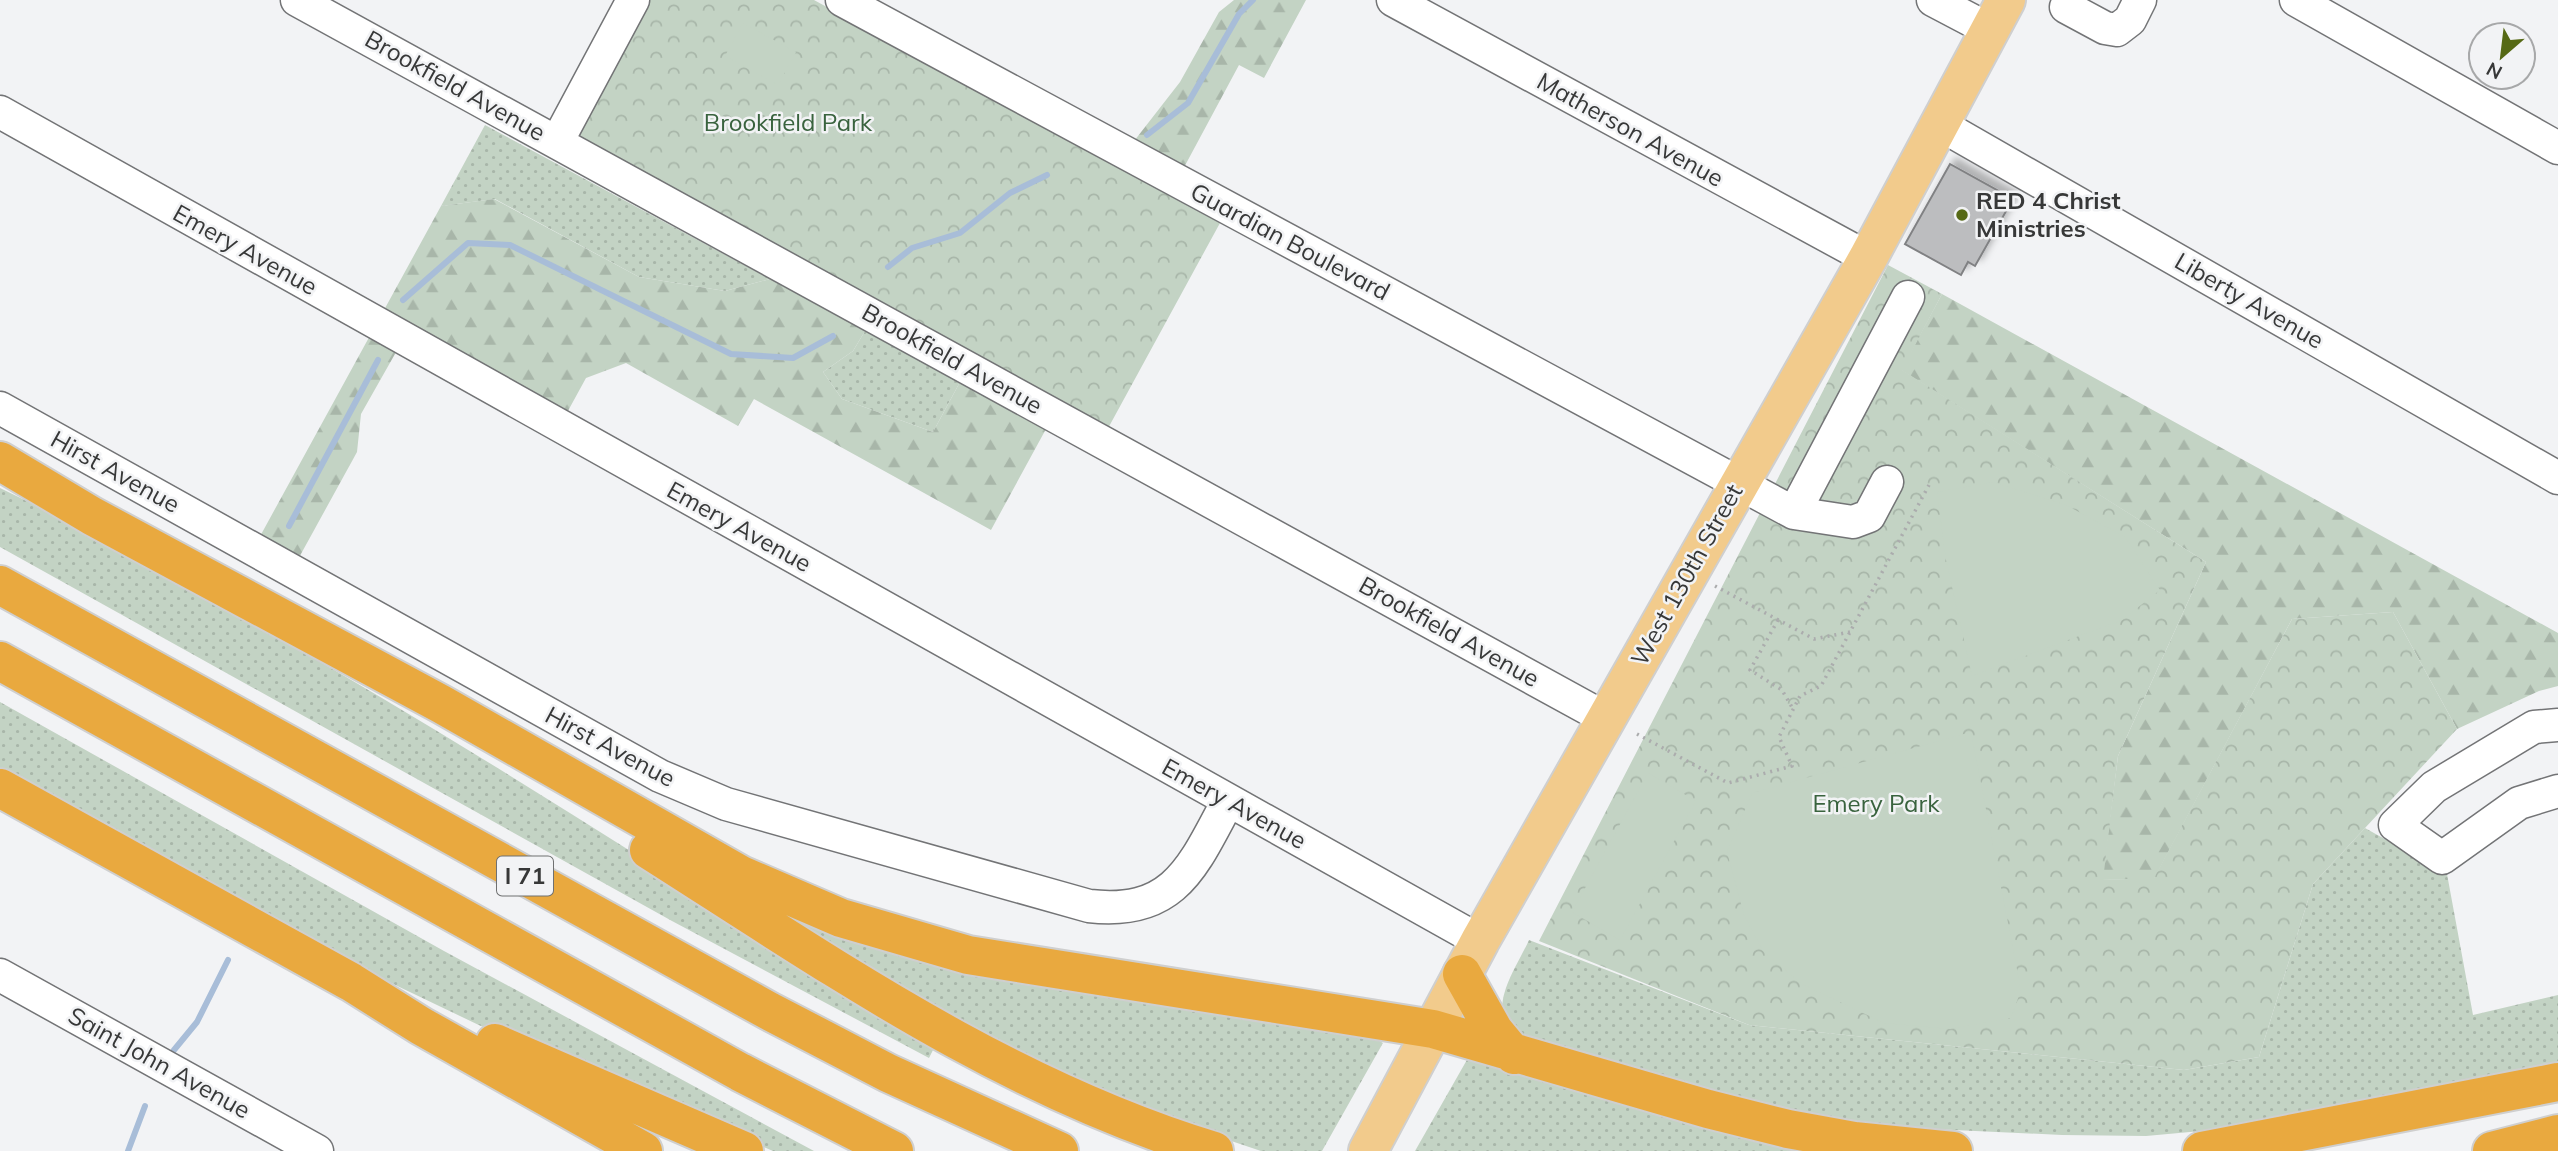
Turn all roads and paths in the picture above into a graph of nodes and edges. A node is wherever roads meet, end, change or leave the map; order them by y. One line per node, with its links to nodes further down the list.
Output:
1 (297, 0): 12 (street, Brookfield Avenue)
2 (633, 0): 12 (street)
3 (842, 0): 21 (street, Guardian Boulevard)
4 (1393, 0): 14 (street, Matherson Avenue)
5 (1933, 0): 9 (street)
6 (2140, 0): 8 (street)
7 (2296, 0): 13 (street)
8 (2066, 6)
9 (1998, 15): 11 (main road, West 130th Street)
10 (0, 112): 36 (street, Emery Avenue)
11 (1939, 124): 14 (main road, West 130th Street); 19 (street, Liberty Avenue)
12 (558, 142): 33 (street, Brookfield Avenue)
13 (2558, 148)
14 (1868, 258): 21 (main road, West 130th Street)
15 (1908, 297): 23 (street)
16 (0, 408): 36 (street, Hirst Avenue)
17 (0, 461): 24 (highway)
18 (0, 474): 24 (highway)
19 (2558, 478)
20 (1887, 482): 23 (street, Guardian Boulevard)
21 (1737, 485): 23 (street, Guardian Boulevard); 33 (main road, West 130th Street)
22 (1929, 485): 29 (path)
23 (1794, 513)
24 (92, 516): 28 (highway)
25 (1712, 584): 27 (path)
26 (0, 585): 48 (highway, I 71)
27 (1778, 620): 29 (path); 31 (path)
28 (304, 632): 40 (highway); 49 (highway)
29 (1850, 632): 31 (path)
30 (0, 661): 47 (highway, I 71)
31 (1793, 709): 33 (path)
32 (2558, 726): 35 (street)
33 (1622, 727): 37 (main road, West 130th Street)
34 (0, 788): 39 (highway)
35 (2558, 791)
36 (1228, 801): 37 (street, Emery Avenue)
37 (1471, 957): 40 (main road, West 130th Street); 41 (highway)
38 (0, 975): 44 (street, Saint John Avenue)
39 (351, 982): 45 (highway); 46 (highway)
40 (1433, 1029): 41 (highway); 50 (main road, West 130th Street)
41 (1514, 1055): 51 (highway)
42 (2558, 1082): 53 (highway)
43 (2558, 1134): 54 (highway)
44 (317, 1151)
45 (643, 1151)
46 (744, 1151)
47 (894, 1151)
48 (1059, 1151)
49 (1214, 1151)
50 (1368, 1151)
51 (1953, 1151)
52 (2192, 1151): 53 (highway)
53 (2203, 1151)
54 (2492, 1151)

